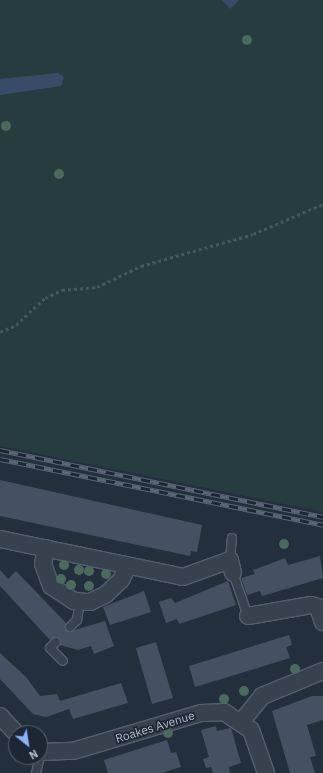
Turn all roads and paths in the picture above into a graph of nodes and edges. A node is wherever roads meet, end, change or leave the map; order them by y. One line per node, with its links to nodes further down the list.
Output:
1 (323, 204): 2 (path)
2 (0, 332)
3 (232, 538): 7 (lane)
4 (0, 539): 5 (street)
5 (46, 548): 6 (street); 8 (street)
6 (128, 566): 7 (street); 8 (street)
7 (232, 567): 9 (lane)
8 (80, 601): 11 (lane)
9 (248, 616): 10 (street)
10 (323, 622)
11 (70, 627)
12 (56, 642): 13 (lane)
13 (63, 661)
14 (323, 671): 16 (street)
15 (0, 716): 17 (street)
16 (242, 722): 18 (street, Roakes Avenue); 19 (street)
17 (8, 725)
18 (48, 754)
19 (266, 773)

